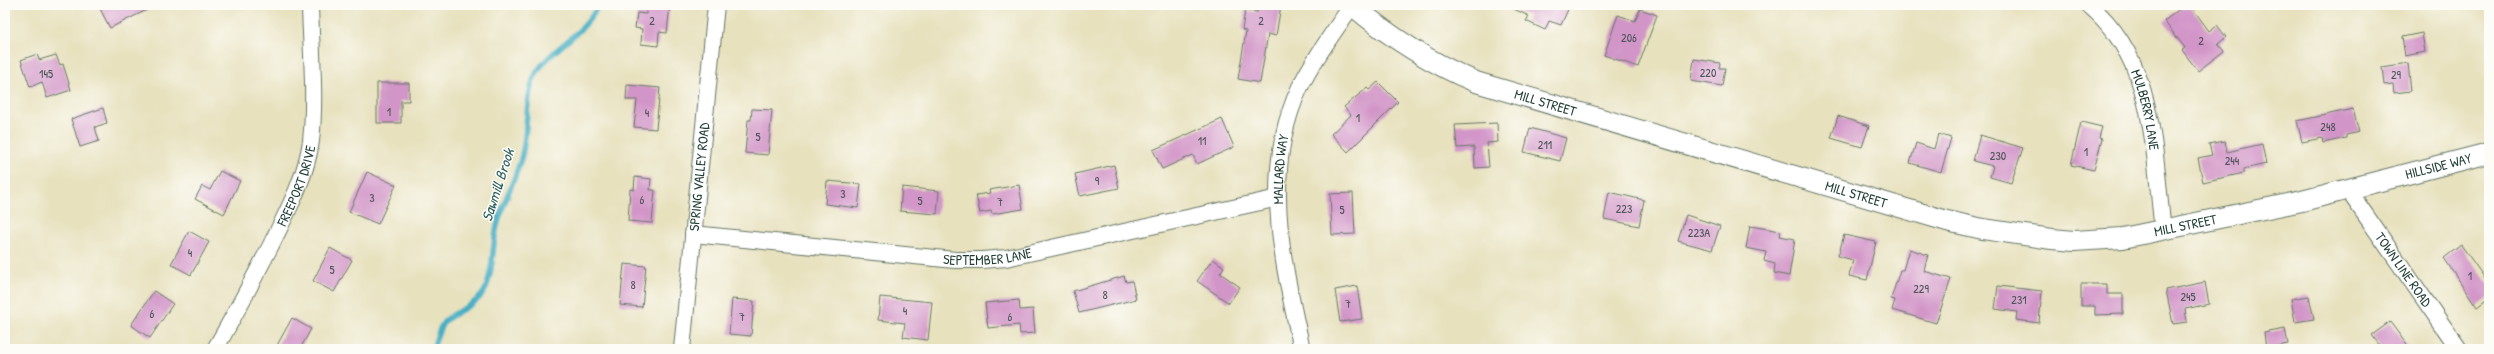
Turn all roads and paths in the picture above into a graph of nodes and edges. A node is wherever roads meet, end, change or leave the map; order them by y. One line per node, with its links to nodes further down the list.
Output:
1 (310, 5): 11 (street, FREEPORT DRIVE)
2 (716, 5): 10 (street, SPRING VALLEY ROAD)
3 (1352, 5): 8 (street, MALLARD WAY); 9 (street, MILL STREET)
4 (2089, 5): 9 (street, MULBERRY LANE)
5 (2489, 153): 6 (street, HILLSIDE WAY)
6 (2387, 180): 7 (street, MILL STREET)
7 (2348, 190): 9 (street, MILL STREET); 14 (street, TOWN LINE ROAD)
8 (1278, 198): 10 (street, SEPTEMBER LANE); 13 (street, MALLARD WAY)
9 (2163, 230)
10 (693, 234): 12 (street, SPRING VALLEY ROAD)
11 (215, 349)
12 (682, 349)
13 (1302, 349)
14 (2459, 349)

